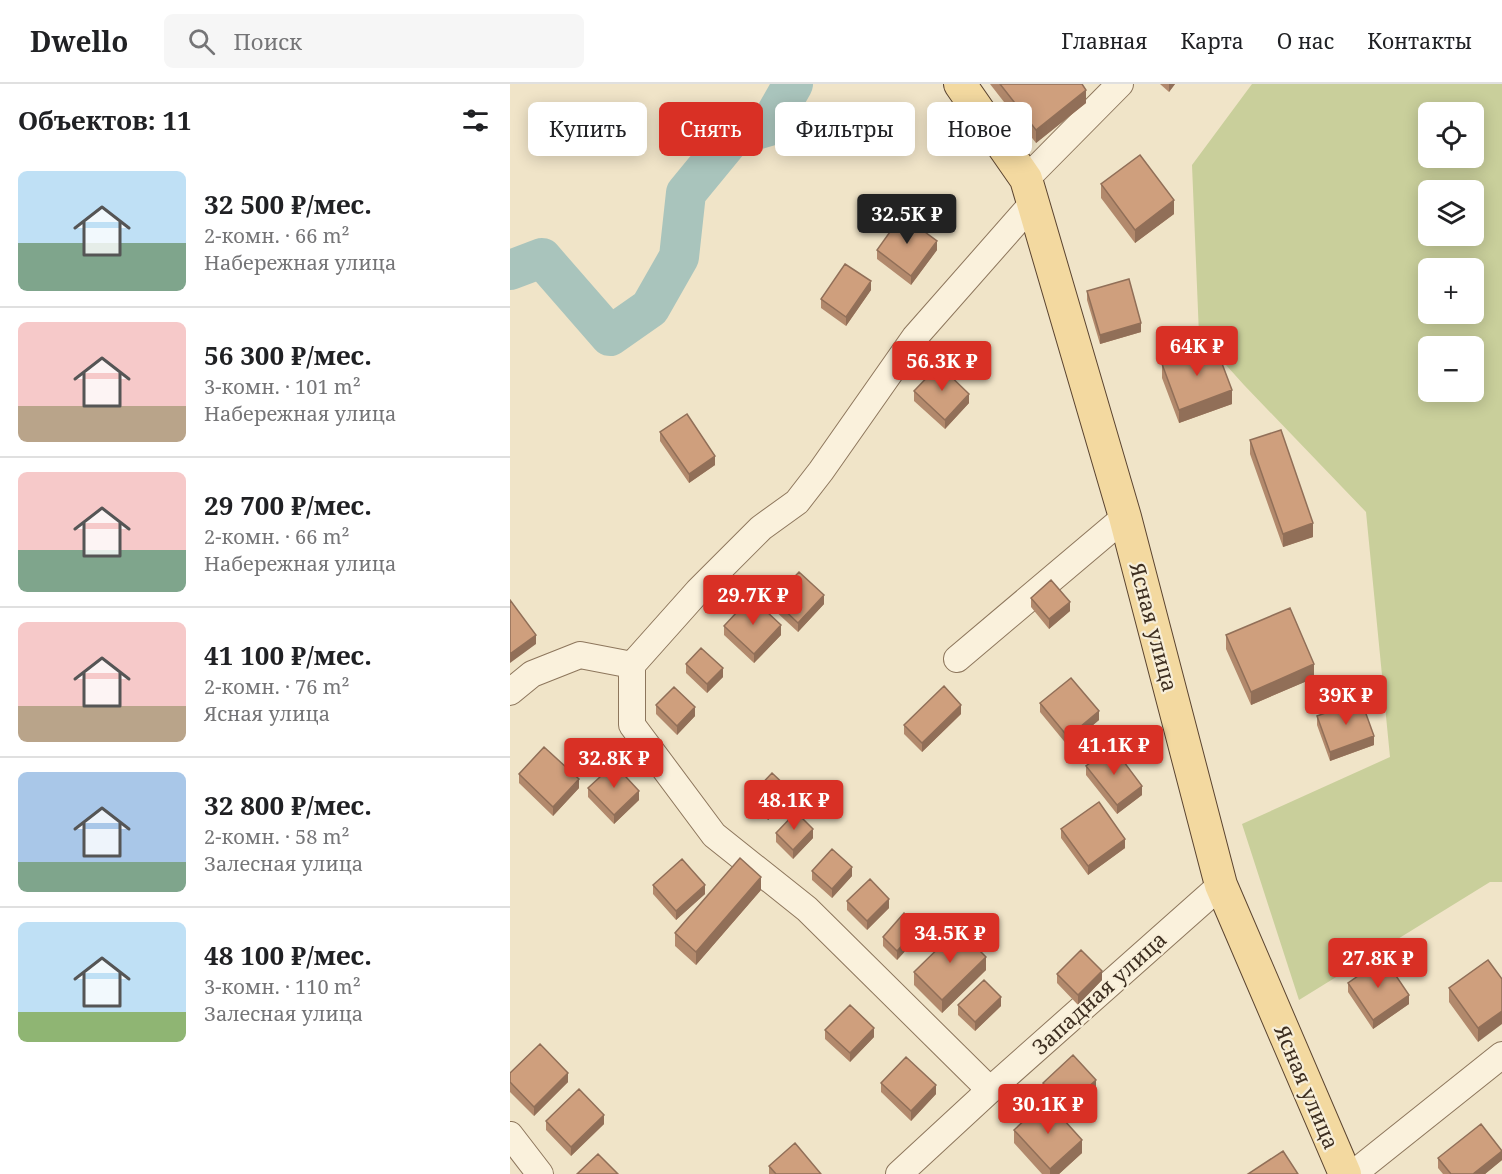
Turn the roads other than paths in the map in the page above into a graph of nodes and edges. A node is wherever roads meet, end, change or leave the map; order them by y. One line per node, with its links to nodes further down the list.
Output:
1 (960, 84): 3 (main road, Ясная улица)
2 (1120, 84): 3 (street)
3 (1029, 191): 4 (main road, Ясная улица); 6 (street)
4 (1125, 517): 5 (street); 8 (main road, Ясная улица)
5 (957, 659)
6 (632, 665): 7 (street); 10 (street)
7 (510, 692)
8 (1221, 885): 10 (street, Западная улица); 14 (main road, Ясная улица)
9 (1502, 1055): 15 (street)
10 (990, 1090): 13 (street, Западная улица)
11 (510, 1135): 12 (street)
12 (540, 1174)
13 (899, 1174)
14 (1345, 1174)
15 (1353, 1174)

